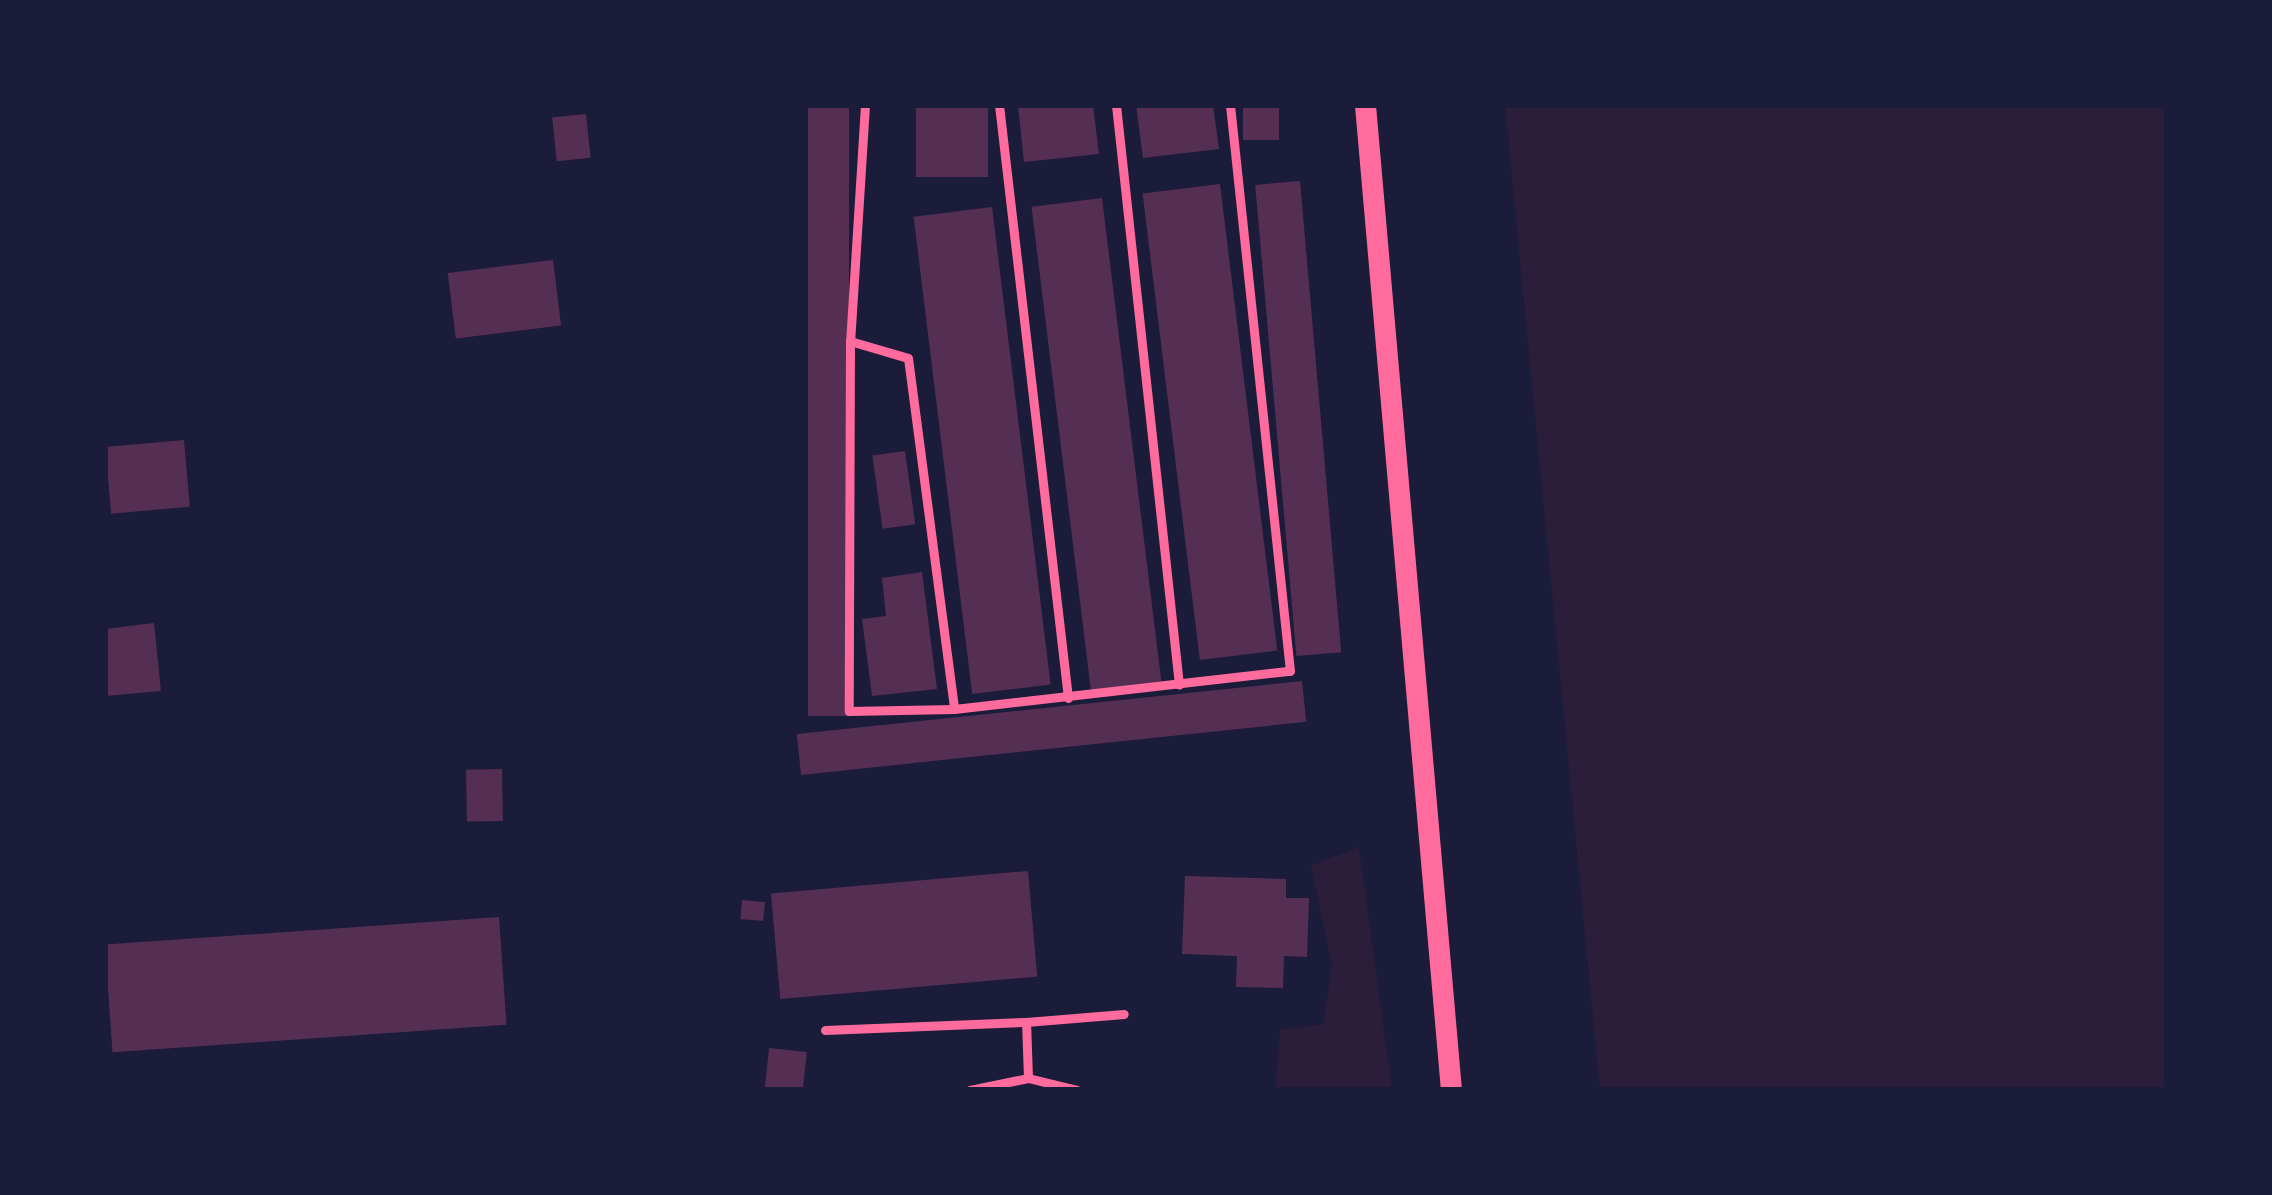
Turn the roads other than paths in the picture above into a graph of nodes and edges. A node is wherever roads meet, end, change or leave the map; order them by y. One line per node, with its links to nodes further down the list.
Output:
1 (865, 105): 6 (lane)
2 (999, 105): 8 (lane)
3 (1116, 105): 7 (lane)
4 (1230, 105): 7 (lane)
5 (1364, 105): 16 (street)
6 (850, 341): 9 (lane); 9 (lane)
7 (1179, 685): 8 (lane)
8 (1068, 698): 9 (lane)
9 (954, 709)
10 (1124, 1014): 11 (lane)
11 (1026, 1022): 12 (lane); 13 (lane)
12 (825, 1030)
13 (1028, 1078): 14 (lane); 15 (lane)
14 (970, 1090)
15 (1077, 1090)
16 (1451, 1090)

